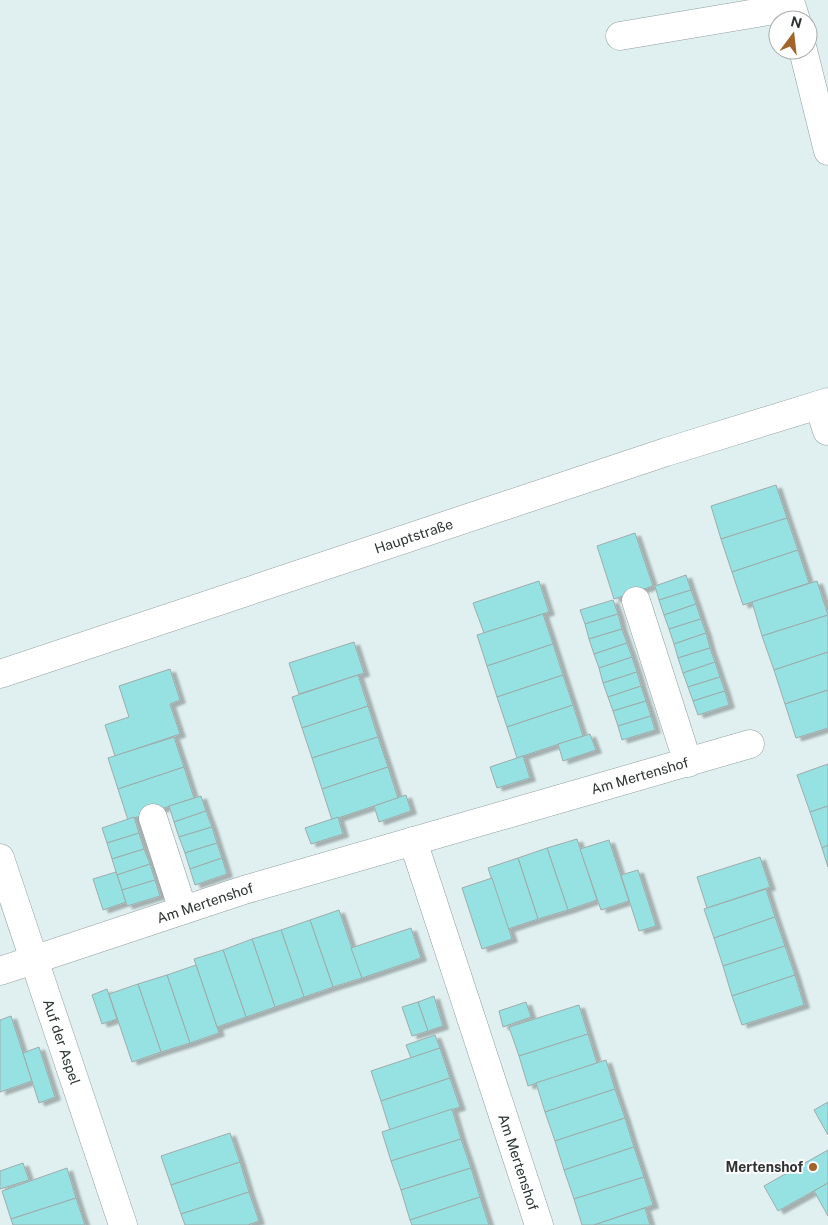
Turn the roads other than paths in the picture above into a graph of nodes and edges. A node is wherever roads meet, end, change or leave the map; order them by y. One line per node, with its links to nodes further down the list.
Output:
1 (774, 10): 2 (street)
2 (793, 10)
3 (768, 11): 4 (street)
4 (620, 36)
5 (805, 60): 6 (street)
6 (828, 151)
7 (824, 403): 8 (street); 10 (street, Hauptstraße)
8 (827, 431)
9 (636, 601): 12 (street)
10 (0, 674)
11 (750, 744): 12 (street, Am Mertenshof)
12 (688, 763): 14 (street, Am Mertenshof)
13 (154, 818): 16 (street)
14 (413, 841): 16 (street, Am Mertenshof); 20 (street, Am Mertenshof)
15 (0, 858): 17 (street, Auf der Aspel)
16 (183, 910): 17 (street, Am Mertenshof)
17 (33, 959): 18 (street, Am Mertenshof); 19 (street, Auf der Aspel)
18 (0, 971)
19 (123, 1225)
20 (539, 1225)

